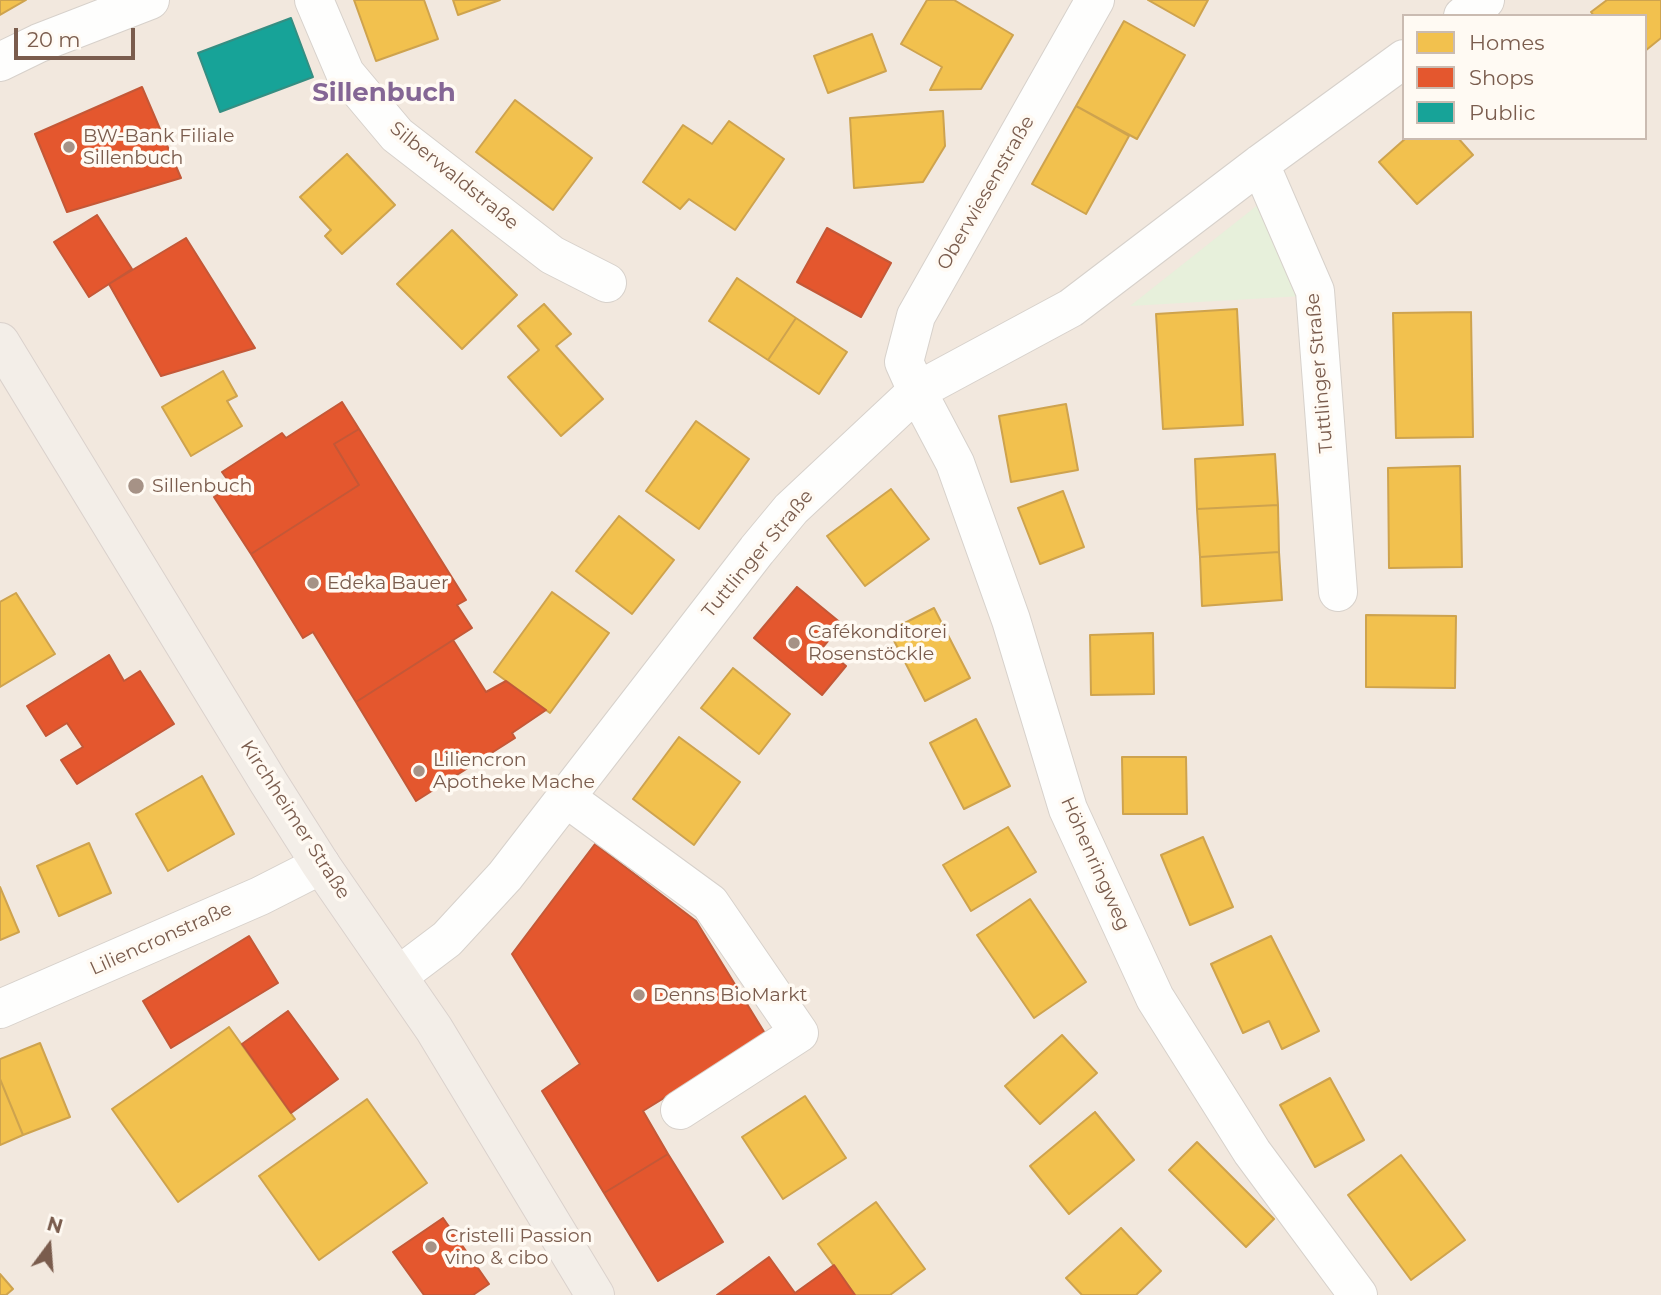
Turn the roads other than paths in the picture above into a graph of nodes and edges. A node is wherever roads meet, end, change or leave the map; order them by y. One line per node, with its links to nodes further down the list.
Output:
1 (150, 0): 7 (street)
2 (314, 0): 9 (street, Silberwaldstraße)
3 (1095, 0): 11 (street, Oberwiesenstraße)
4 (1485, 0): 5 (street)
5 (1466, 14)
6 (1402, 60): 8 (street, Tuttlinger Straße)
7 (0, 62)
8 (1260, 164): 11 (street, Tuttlinger Straße); 12 (street, Tuttlinger Straße)
9 (607, 283)
10 (0, 342): 14 (main road, Kirchheimer Straße)
11 (916, 391): 13 (street, Tuttlinger Straße); 19 (street, Höhenringweg)
12 (1338, 592)
13 (565, 797): 15 (street, Tuttlinger Straße); 17 (street)
14 (321, 864): 15 (main road, Kirchheimer Straße); 16 (street, Liliencronstraße)
15 (398, 976): 18 (main road, Kirchheimer Straße)
16 (0, 1010)
17 (680, 1110)
18 (595, 1295)
19 (1358, 1295)

